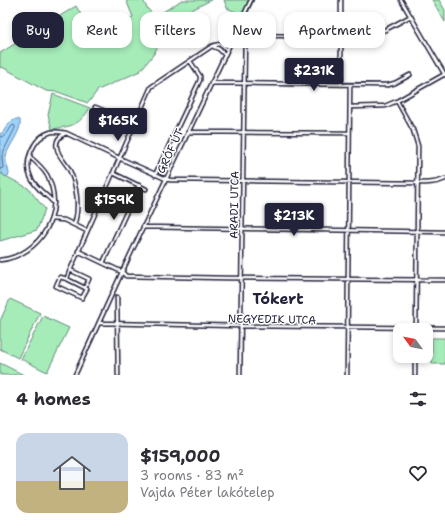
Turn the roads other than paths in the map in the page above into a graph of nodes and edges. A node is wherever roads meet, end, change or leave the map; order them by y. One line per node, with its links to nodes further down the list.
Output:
1 (251, 0): 4 (street, GRÓF ÚT)
2 (341, 0): 5 (street)
3 (401, 0): 6 (street)
4 (245, 12)
5 (341, 12)
6 (410, 16): 7 (street); 15 (street)
7 (385, 30)
8 (212, 46): 11 (street); 12 (street); 13 (street)
9 (244, 48): 17 (street, ARADI UTCA)
10 (341, 48): 18 (street)
11 (227, 50): 12 (street, GRÓF ÚT)
12 (224, 55): 16 (street, GRÓF ÚT)
13 (190, 61): 23 (street); 31 (street)
14 (410, 75): 19 (street)
15 (445, 75): 20 (street)
16 (211, 83): 17 (street); 24 (street, GRÓF ÚT)
17 (244, 83): 18 (street); 25 (street, ARADI UTCA)
18 (341, 85): 19 (street)
19 (350, 85): 22 (street)
20 (397, 101): 22 (street); 36 (street)
21 (95, 107): 23 (street)
22 (350, 107): 27 (street)
23 (134, 123): 29 (street)
24 (188, 132): 25 (street); 32 (street, GRÓF ÚT)
25 (243, 132): 27 (street); 34 (street, ARADI UTCA)
26 (66, 133): 28 (street); 29 (street); 41 (street)
27 (349, 133): 35 (street)
28 (30, 156): 39 (street); 39 (street)
29 (119, 158): 30 (street); 31 (street)
30 (113, 172): 37 (street); 45 (street)
31 (155, 175): 32 (street)
32 (166, 179): 34 (street); 42 (street, GRÓF ÚT)
33 (445, 179): 36 (street)
34 (243, 180): 35 (street); 43 (street, ARADI UTCA)
35 (349, 182): 36 (street); 44 (street)
36 (417, 183): 46 (street)
37 (139, 186): 38 (street); 50 (street)
38 (146, 189)
39 (54, 203): 40 (street)
40 (51, 219): 41 (street); 49 (street)
41 (74, 225): 45 (street)
42 (143, 227): 43 (street); 52 (street, GRÓF ÚT)
43 (242, 229): 44 (street); 53 (street, ARADI UTCA)
44 (349, 230): 46 (street); 55 (street)
45 (87, 231): 48 (street)
46 (417, 232): 47 (street); 56 (street)
47 (445, 232)
48 (78, 251): 50 (street); 51 (street)
49 (0, 260)
50 (103, 263): 52 (street)
51 (70, 270): 54 (street); 58 (street)
52 (122, 272): 53 (street); 60 (street, GRÓF ÚT)
53 (241, 278): 55 (street); 63 (street, ARADI UTCA)
54 (67, 279): 58 (street); 58 (street)
55 (348, 279): 56 (street); 64 (street)
56 (416, 280): 57 (street); 61 (street)
57 (445, 280)
58 (84, 288)
59 (117, 297): 62 (street)
60 (99, 323): 62 (street, NEGYEDIK UTCA); 69 (street, GRÓF ÚT)
61 (416, 323)
62 (118, 324): 63 (street, NEGYEDIK UTCA); 70 (street)
63 (241, 326): 64 (street, NEGYEDIK UTCA); 71 (street, ARADI UTCA)
64 (348, 327): 65 (street, NEGYEDIK UTCA); 72 (street)
65 (393, 328)
66 (433, 328): 67 (street, NEGYEDIK UTCA)
67 (445, 328)
68 (416, 363): 73 (street)
69 (74, 375)
70 (118, 375)
71 (240, 375)
72 (347, 375)
73 (415, 375)

